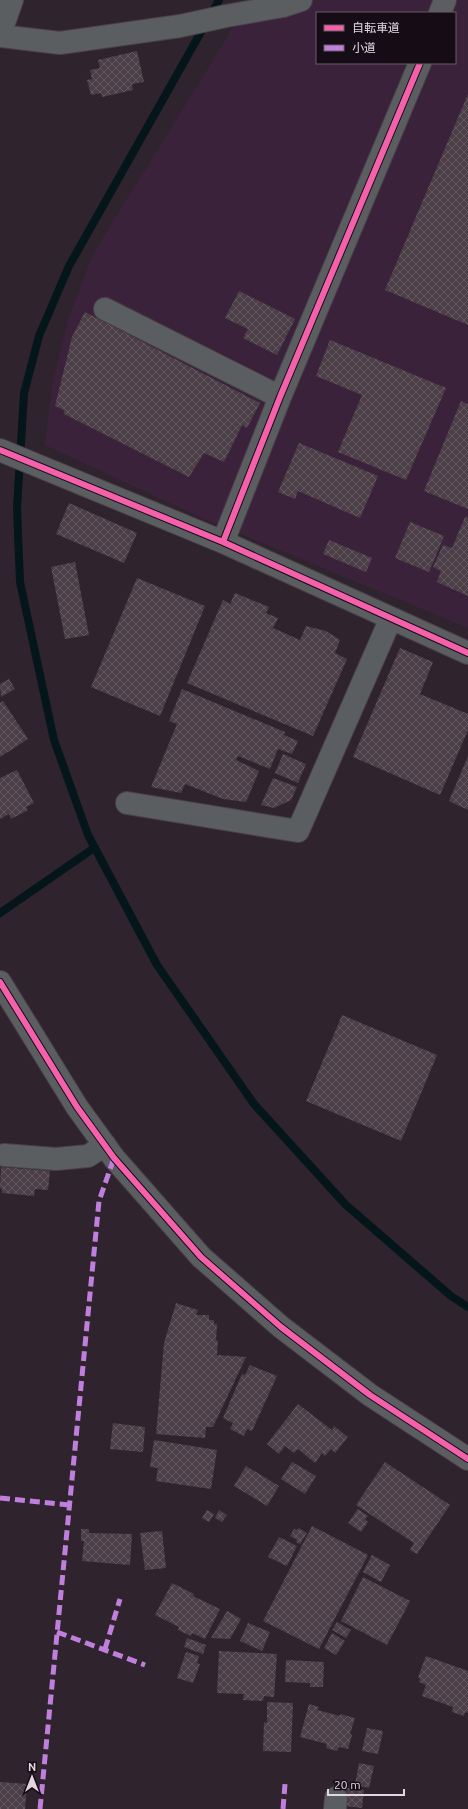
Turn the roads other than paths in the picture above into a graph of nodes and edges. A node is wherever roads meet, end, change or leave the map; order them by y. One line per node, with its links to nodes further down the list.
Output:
1 (12, 0): 5 (street)
2 (301, 0): 5 (street)
3 (445, 0): 4 (street)
4 (440, 12)
5 (0, 35)
6 (420, 64): 8 (street)
7 (105, 309): 8 (street)
8 (280, 396): 10 (street)
9 (0, 450): 10 (street)
10 (223, 542): 11 (street)
11 (392, 618): 12 (street); 13 (street)
12 (468, 653)
13 (126, 803)
14 (0, 982): 15 (street)
15 (104, 1145): 16 (street); 17 (street)
16 (4, 1155)
17 (468, 1459)

